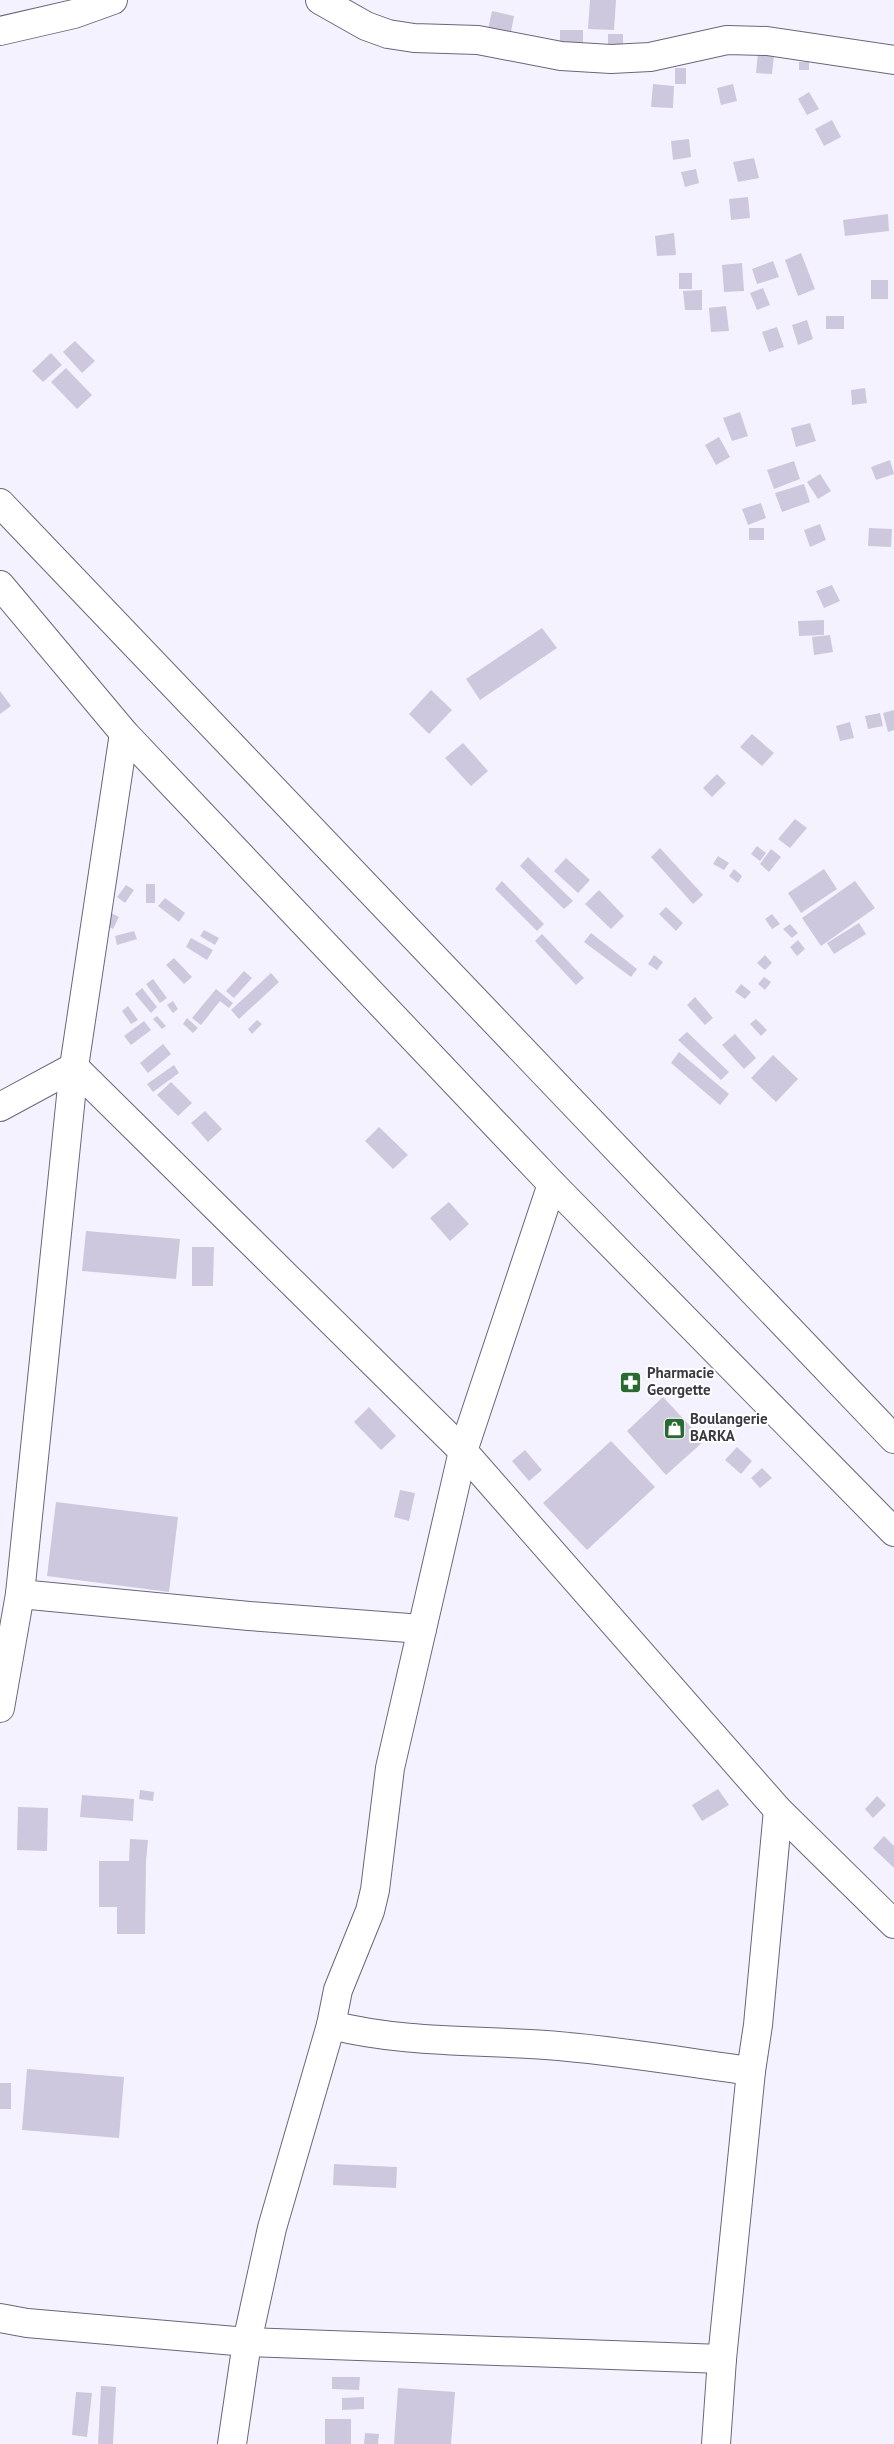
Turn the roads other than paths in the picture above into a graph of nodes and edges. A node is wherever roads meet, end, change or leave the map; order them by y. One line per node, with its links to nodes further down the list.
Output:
1 (112, 0): 3 (street)
2 (320, 0): 4 (street)
3 (0, 31)
4 (894, 60)
5 (0, 503): 11 (street)
6 (0, 585): 7 (street)
7 (124, 733): 8 (street); 10 (street)
8 (74, 1067): 9 (street); 12 (street); 14 (street)
9 (0, 1107)
10 (552, 1184): 12 (street); 13 (street)
11 (894, 1439)
12 (462, 1451): 15 (street); 17 (street)
13 (894, 1532)
14 (20, 1594): 15 (street); 16 (street)
15 (422, 1628): 19 (street)
16 (0, 1708)
17 (778, 1810): 18 (street); 20 (street)
18 (894, 1924)
19 (331, 2025): 20 (street); 22 (street)
20 (751, 2071): 23 (street)
21 (0, 2318): 22 (street)
22 (247, 2342): 23 (street); 24 (street)
23 (722, 2359): 25 (street)
24 (232, 2444)
25 (716, 2444)

